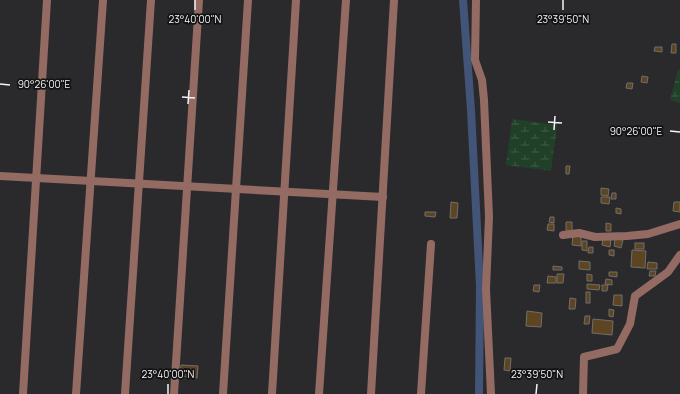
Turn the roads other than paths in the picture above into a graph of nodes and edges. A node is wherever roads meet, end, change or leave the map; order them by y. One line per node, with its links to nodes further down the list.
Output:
1 (47, 0): 11 (street)
2 (103, 0): 12 (street)
3 (151, 0): 13 (street)
4 (198, 0): 14 (street)
5 (248, 0): 15 (street)
6 (296, 0): 16 (street)
7 (346, 0): 17 (street)
8 (394, 0): 18 (street)
9 (476, 0): 32 (street)
10 (0, 176): 11 (street)
11 (37, 178): 12 (street); 23 (street)
12 (91, 181): 13 (street); 24 (street)
13 (139, 184): 14 (street); 25 (street)
14 (188, 186): 15 (street); 26 (street)
15 (237, 189): 16 (street); 27 (street)
16 (284, 192): 17 (street); 28 (street)
17 (333, 194): 18 (street); 29 (street)
18 (383, 197): 30 (street)
19 (680, 224): 20 (street)
20 (563, 235)
21 (431, 244): 31 (street)
22 (680, 255): 33 (street)
23 (23, 394)
24 (76, 394)
25 (125, 394)
26 (174, 394)
27 (223, 394)
28 (272, 394)
29 (320, 394)
30 (371, 394)
31 (420, 394)
32 (491, 394)
33 (582, 394)

